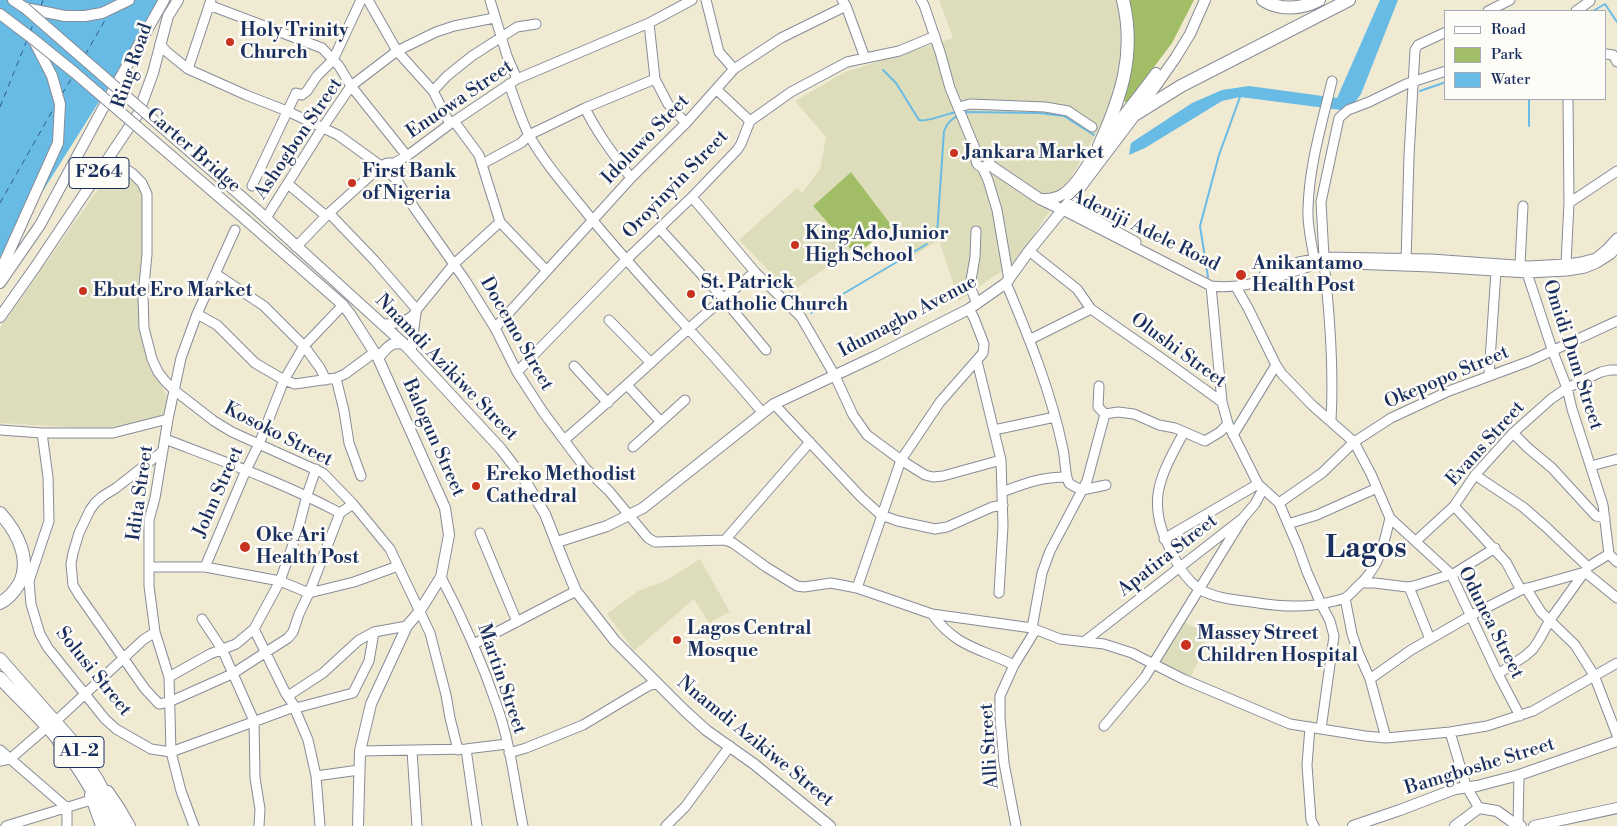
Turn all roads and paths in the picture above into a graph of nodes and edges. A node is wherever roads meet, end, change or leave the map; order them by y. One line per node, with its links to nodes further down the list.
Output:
1 (13, 0): 21 (main road)
2 (130, 0): 21 (main road)
3 (164, 0): 103 (main road, Ring Road / F264)
4 (178, 0): 32 (main road, Ring Road / F264)
5 (361, 0): 36 (street)
6 (368, 0): 33 (street)
7 (490, 0): 25 (street)
8 (692, 0): 26 (street, Enuowa Street)
9 (706, 0): 39 (street)
10 (921, 0): 29 (street)
11 (1123, 0): 60 (highway)
12 (1200, 0): 52 (main road, Idumagbo Avenue)
13 (1205, 0): 52 (main road, Idumagbo Avenue)
14 (1263, 0): 15 (highway)
15 (1319, 0)
16 (1348, 0): 52 (highway)
17 (1510, 0): 22 (street)
18 (1590, 1): 23 (street)
19 (210, 2): 36 (street); 38 (street)
20 (844, 3): 35 (street); 39 (street, Idoluwo Steet)
21 (25, 8): 78 (main road, Nnamdi Azikiwe Street, bridge)
22 (1490, 10)
23 (1577, 10)
24 (0, 14): 31 (main road, Carter Bridge)
25 (494, 18): 30 (street); 33 (street, Ashogbon Street)
26 (649, 23): 41 (street); 42 (street, Enuowa Street)
27 (536, 24): 30 (street)
28 (1444, 33): 45 (street)
29 (935, 36): 35 (street, Oroyinyin Street); 49 (street)
30 (501, 38): 42 (street); 47 (street)
31 (33, 39): 79 (main road, Carter Bridge, bridge); 98 (main road)
32 (160, 44): 38 (street, Docemo Street); 63 (main road, Ring Road / F264)
33 (397, 51): 44 (street, Ashogbon Street); 47 (street)
34 (1607, 54): 37 (street)
35 (865, 58): 53 (street, Oroyinyin Street)
36 (333, 60): 44 (street); 51 (street)
37 (1617, 62)
38 (188, 68): 51 (street, Docemo Street)
39 (734, 69): 46 (street, Idoluwo Steet)
40 (1444, 72): 45 (street)
41 (655, 79): 50 (street); 55 (street)
42 (513, 82): 54 (street, Enuowa Street); 58 (street)
43 (1332, 83): 89 (street)
44 (351, 86): 56 (street, Ashogbon Street); 62 (street)
45 (1412, 86): 91 (street); 92 (street)
46 (716, 89): 53 (street); 55 (street, Idoluwo Steet)
47 (433, 91): 54 (street)
48 (1568, 100): 74 (street)
49 (959, 107): 57 (street); 59 (street)
50 (585, 108): 58 (street); 69 (street)
51 (287, 111): 56 (street, Docemo Street); 71 (street)
52 (1130, 115): 60 (main road, Idumagbo Avenue); 76 (main road, Idumagbo Avenue)
53 (750, 121): 72 (street, Oroyinyin Street)
54 (452, 123): 62 (street, Enuowa Street); 65 (street)
55 (686, 123): 69 (street, Idoluwo Steet)
56 (323, 127): 66 (street, Docemo Street); 70 (street, Ashogbon Street)
57 (1092, 127)
58 (529, 135): 65 (street); 80 (street)
59 (974, 146): 61 (street); 64 (street)
60 (1100, 146): 73 (main road, Idumagbo Avenue)
61 (984, 153): 64 (street); 67 (street)
62 (407, 156): 66 (street, Enuowa Street)
63 (109, 158): 112 (main road, Ring Road / F264); 138 (street, Kosoko Street)
64 (976, 159): 67 (street)
65 (482, 164): 81 (street)
66 (381, 166): 77 (street, Enuowa Street); 93 (street, Docemo Street)
67 (985, 166): 73 (main road, Adeniji Adele Road); 102 (street)
68 (1617, 171): 74 (street)
69 (631, 178): 80 (street, Idoluwo Steet)
70 (288, 184): 77 (street); 78 (street, Ashogbon Street)
71 (252, 186)
72 (692, 197): 82 (street, Oroyinyin Street); 99 (street)
73 (1040, 199): 76 (main road, Adeniji Adele Road)
74 (1569, 203): 94 (street)
75 (1523, 206): 95 (street)
76 (1065, 207): 88 (main road, Idumagbo Avenue); 89 (street, Adeniji Adele Road); 104 (street, Adeniji Adele Road)
77 (328, 215): 86 (street, Enuowa Street); 110 (street)
78 (266, 218): 86 (main road, Nnamdi Azikiwe Street)
79 (246, 220): 107 (main road, Balogun Street)
80 (592, 220): 90 (street); 96 (street, Idoluwo Steet)
81 (500, 222): 93 (street); 96 (street)
82 (660, 229): 90 (street, Oroyinyin Street); 106 (street)
83 (235, 230): 101 (street, Idita Street)
84 (976, 231): 108 (street)
85 (1617, 238): 94 (street, Adeniji Adele Road)
86 (296, 247): 115 (main road, Nnamdi Azikiwe Street)
87 (1617, 247): 100 (street, Adeniji Adele Road)
88 (1029, 251): 102 (main road, Idumagbo Avenue); 109 (street, Olushi Street)
89 (1314, 259): 91 (street, Adeniji Adele Road)
90 (626, 260): 117 (street); 129 (street, Oroyinyin Street)
91 (1324, 260): 92 (street, Adeniji Adele Road); 105 (street, Adeniji Adele Road); 147 (street)
92 (1406, 262): 95 (street, Adeniji Adele Road); 97 (street, Adeniji Adele Road)
93 (454, 264): 110 (street); 116 (street, Docemo Street)
94 (1566, 264): 95 (street, Adeniji Adele Road)
95 (1520, 265)
96 (547, 271): 116 (street, Idoluwo Steet)
97 (1496, 271): 100 (street, Adeniji Adele Road); 130 (street)
98 (0, 272)
99 (755, 272): 106 (street); 131 (street)
100 (1527, 273): 122 (street, Omidi Dum Street)
101 (216, 274): 111 (street, Idita Street); 119 (street)
102 (1007, 282): 108 (main road, Idumagbo Avenue); 118 (street)
103 (0, 283)
104 (1211, 286): 105 (street, Adeniji Adele Road); 140 (street)
105 (1236, 287): 126 (street, Odunea Street)
106 (722, 298): 117 (street); 121 (street)
107 (343, 305): 119 (street, John Street); 123 (main road, Balogun Street)
108 (973, 307): 124 (street); 131 (main road, Idumagbo Avenue)
109 (1092, 309): 118 (street); 140 (street, Olushi Street)
110 (416, 311): 115 (street); 120 (street)
111 (197, 314): 133 (street); 138 (street, Idita Street)
112 (0, 316)
113 (609, 320): 125 (street)
114 (1617, 321): 122 (street, Okepopo Street)
115 (384, 324): 120 (main road, Nnamdi Azikiwe Street)
116 (495, 328): 129 (street, Docemo Street)
117 (688, 329): 125 (street); 143 (street)
118 (1029, 340): 145 (street)
119 (304, 346): 133 (street, John Street); 134 (street)
120 (407, 348): 123 (main road); 194 (main road, Nnamdi Azikiwe Street)
121 (766, 350)
122 (1553, 352): 130 (street, Okepopo Street); 137 (street, Omidi Dum Street)
123 (376, 355): 132 (street); 204 (main road, Balogun Street)
124 (977, 361): 151 (street); 164 (street)
125 (651, 363): 135 (street)
126 (1276, 365): 147 (street, Odunea Street); 155 (street)
127 (574, 366): 141 (street)
128 (1617, 370): 137 (street, Evans Street)
129 (517, 372): 157 (street, Docemo Street)
130 (1489, 375): 159 (street, Okepopo Street)
131 (835, 376): 142 (main road, Idumagbo Avenue); 164 (street)
132 (336, 378): 134 (street); 170 (street)
133 (284, 380): 134 (street); 160 (street, John Street)
134 (326, 380)
135 (628, 386): 141 (street); 148 (street)
136 (1099, 386): 144 (street)
137 (1567, 388): 154 (street, Evans Street); 166 (street, Omidi Dum Street)
138 (174, 390): 146 (street, Idita Street); 160 (street, Kosoko Street)
139 (685, 400): 148 (street)
140 (1222, 402): 149 (street, Olushi Street)
141 (608, 403): 157 (street)
142 (774, 404): 143 (main road, Idumagbo Avenue); 158 (street)
143 (762, 412): 184 (main road, Idumagbo Avenue)
144 (1105, 414): 152 (street); 175 (street)
145 (1055, 417): 151 (street); 171 (street)
146 (168, 419): 153 (street); 156 (street, Idita Street)
147 (1331, 421): 159 (street, Odunea Street)
148 (660, 422): 161 (street)
149 (1228, 424): 152 (street); 155 (street, Olushi Street)
150 (0, 430): 153 (street)
151 (994, 430): 165 (street)
152 (1184, 432): 191 (street)
153 (42, 433): 246 (street, Solusi Street)
154 (1513, 433): 169 (street, Evans Street); 188 (street)
155 (1233, 436): 173 (street, Olushi Street)
156 (166, 439): 162 (street, Idita Street); 168 (street)
157 (564, 440): 184 (street, Docemo Street)
158 (810, 442): 185 (street); 192 (street)
159 (1354, 442): 174 (street, Odunea Street); 178 (street, Okepopo Street)
160 (258, 444): 167 (street, Kosoko Street); 168 (street, John Street)
161 (633, 447)
162 (163, 451): 199 (street, Idita Street); 235 (street)
163 (1617, 458): 166 (street)
164 (901, 460): 165 (street); 185 (street)
165 (1001, 460): 176 (street)
166 (1591, 466): 188 (street, Omidi Dum Street)
167 (316, 469): 177 (street); 179 (street, Kosoko Street)
168 (246, 470): 177 (street); 200 (street, John Street)
169 (1475, 475): 181 (street, Evans Street); 202 (street)
170 (361, 476)
171 (1066, 477): 175 (street); 176 (street)
172 (1106, 485): 175 (street)
173 (1261, 486): 178 (street, Olushi Street); 186 (street, Apatira Street); 191 (street)
174 (1377, 488): 187 (street, Odunea Street); 189 (street)
175 (1082, 490): 226 (street)
176 (1002, 492): 180 (street)
177 (307, 495): 183 (street); 205 (street)
178 (1279, 502): 189 (street, Olushi Street)
179 (353, 504): 183 (street); 198 (street, Kosoko Street)
180 (1003, 505): 185 (street); 213 (street)
181 (1454, 506): 193 (street, Evans Street); 195 (street)
182 (0, 513): 216 (highway)
183 (340, 513): 212 (street)
184 (629, 515): 192 (street, Docemo Street); 194 (main road, Idumagbo Avenue)
185 (881, 515): 208 (street)
186 (1243, 518): 201 (street, Apatira Street); 209 (street)
187 (1390, 518): 193 (street, Odunea Street); 206 (street)
188 (1605, 518): 196 (street, Omidi Dum Street)
189 (1288, 524): 217 (street, Olushi Street)
190 (480, 533): 223 (street)
191 (1164, 539): 201 (street)
192 (725, 540): 208 (street)
193 (1416, 541): 203 (street, Odunea Street)
194 (557, 542): 211 (main road, Nnamdi Azikiwe Street)
195 (1495, 548): 203 (street); 210 (street)
196 (1609, 554): 197 (street); 202 (street)
197 (1617, 562)
198 (398, 566): 212 (street); 218 (street, Kosoko Street)
199 (148, 567): 200 (street); 227 (street, Idita Street)
200 (205, 567): 205 (street)
201 (1180, 567): 209 (street); 230 (street, Apatira Street)
202 (1587, 569): 210 (street); 215 (street); 222 (street)
203 (1451, 574): 207 (street); 220 (street, Odunea Street)
204 (441, 577): 218 (main road, Balogun Street); 231 (street, Martin Street)
205 (280, 581): 212 (street); 225 (street)
206 (1362, 583): 207 (street); 214 (street)
207 (1409, 587): 229 (street)
208 (857, 588): 219 (street)
209 (1199, 589): 217 (street); 236 (street)
210 (1524, 589): 220 (street); 222 (street)
211 (576, 591): 223 (street); 244 (main road, Nnamdi Azikiwe Street)
212 (309, 593): 233 (street)
213 (999, 593)
214 (1345, 598): 217 (street); 243 (street)
215 (1617, 598)
216 (0, 603)
217 (1321, 604): 255 (street, Olushi Street)
218 (419, 612): 224 (main road, Balogun Street); 263 (street, Kosoko Street)
219 (932, 614): 226 (street); 238 (street)
220 (1470, 616): 229 (street); 240 (street, Odunea Street)
221 (202, 619): 232 (street)
222 (1550, 620): 240 (street); 241 (street)
223 (517, 622): 231 (street)
224 (407, 626): 228 (street); 264 (main road, Balogun Street)
225 (254, 630): 232 (street); 233 (street)
226 (1033, 630): 230 (street); 238 (street, Alli Street)
227 (155, 632): 235 (street); 242 (street, Idita Street)
228 (374, 632): 247 (street); 249 (street)
229 (1430, 639): 243 (street)
230 (1085, 641): 236 (street)
231 (474, 644): 261 (street, Martin Street)
232 (222, 649): 239 (street); 242 (street)
233 (266, 654): 239 (street); 247 (street)
234 (0, 659): 245 (highway, A1-2)
235 (124, 659): 246 (street); 248 (street)
236 (1153, 663): 253 (street); 254 (street)
237 (1617, 663): 241 (street)
238 (1014, 665): 293 (street, Alli Street)
239 (232, 674): 248 (street); 251 (street)
240 (1498, 674): 250 (street, Odunea Street)
241 (1594, 675): 250 (street); 257 (street)
242 (169, 677): 248 (street, Idita Street)
243 (1370, 679): 258 (street)
244 (658, 684): 260 (main road, Nnamdi Azikiwe Street); 261 (street)
245 (10, 686): 252 (highway, A1-2)
246 (85, 694): 252 (street); 266 (street, Solusi Street)
247 (286, 694): 249 (street)
248 (169, 702): 266 (street, Idita Street)
249 (295, 708): 251 (street); 271 (street)
250 (1520, 716): 256 (street)
251 (254, 721): 266 (street); 285 (street)
252 (51, 724): 267 (street); 272 (highway, A1-2)
253 (1104, 726)
254 (1310, 727): 255 (street); 294 (street)
255 (1321, 729): 258 (street)
256 (1450, 732): 258 (street); 273 (street)
257 (1617, 735)
258 (1386, 738)
259 (1617, 740): 270 (main road, Bamgboshe Street)
260 (730, 746): 291 (street); 292 (main road, Nnamdi Azikiwe Street)
261 (508, 748): 263 (street); 290 (street, Martin Street)
262 (0, 750): 267 (street)
263 (462, 750): 265 (street); 289 (street, Kosoko Street)
264 (360, 751): 265 (street); 269 (main road, Balogun Street)
265 (412, 751): 288 (street)
266 (171, 752): 284 (street, Idita Street)
267 (10, 759): 268 (street); 275 (street)
268 (0, 761)
269 (359, 770): 271 (street); 287 (main road, Balogun Street)
270 (1519, 774): 273 (main road, Bamgboshe Street); 297 (street)
271 (316, 776): 286 (street)
272 (93, 782): 274 (main road); 281 (highway, A1-2); 282 (highway, A1-2); 283 (main road)
273 (1466, 786): 276 (street); 295 (main road, Bamgboshe Street)
274 (91, 800): 275 (street); 280 (main road)
275 (68, 808): 278 (street); 279 (street)
276 (1479, 808): 296 (main road); 297 (main road)
277 (1617, 808): 298 (main road)
278 (6, 826)
279 (68, 826)
280 (101, 826)
281 (110, 826)
282 (121, 826)
283 (130, 826)
284 (194, 826)
285 (259, 826)
286 (320, 826)
287 (358, 826)
288 (417, 826)
289 (477, 826)
290 (523, 826)
291 (666, 826)
292 (830, 826)
293 (1016, 826)
294 (1314, 826)
295 (1353, 826)
296 (1455, 826)
297 (1519, 826)
298 (1534, 826)

